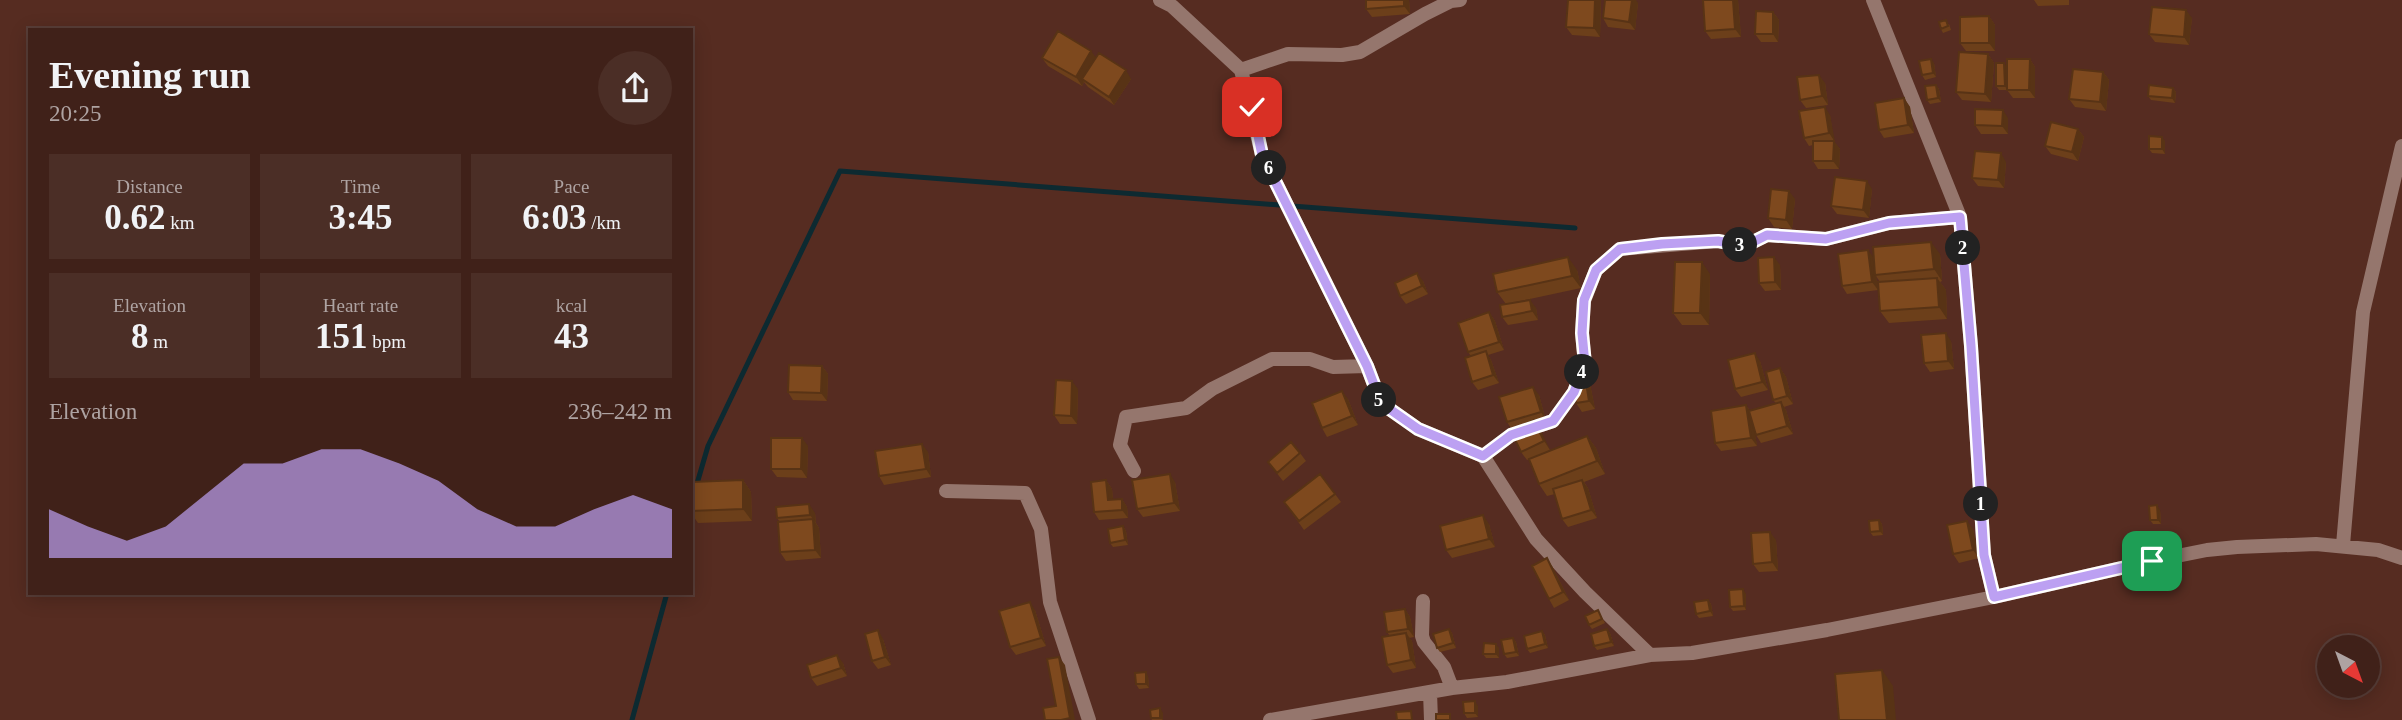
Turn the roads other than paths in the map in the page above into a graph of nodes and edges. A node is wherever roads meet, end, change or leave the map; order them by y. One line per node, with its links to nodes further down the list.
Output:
1 (1160, 0): 4 (street)
2 (1460, 0): 4 (street)
3 (1872, 0): 6 (street)
4 (1241, 70): 7 (street)
5 (2402, 146): 11 (street)
6 (1960, 217): 8 (street); 13 (street)
7 (1367, 366): 8 (street); 9 (street)
8 (1483, 456): 15 (street)
9 (1134, 471)
10 (946, 491): 18 (street)
11 (2343, 545): 12 (street); 13 (street)
12 (2402, 558)
13 (1994, 597): 15 (street)
14 (1423, 601): 16 (street)
15 (1650, 655): 16 (street)
16 (1452, 688): 17 (street)
17 (1430, 692): 19 (street); 20 (street)
18 (1089, 720)
19 (1270, 720)
20 (1432, 720)

